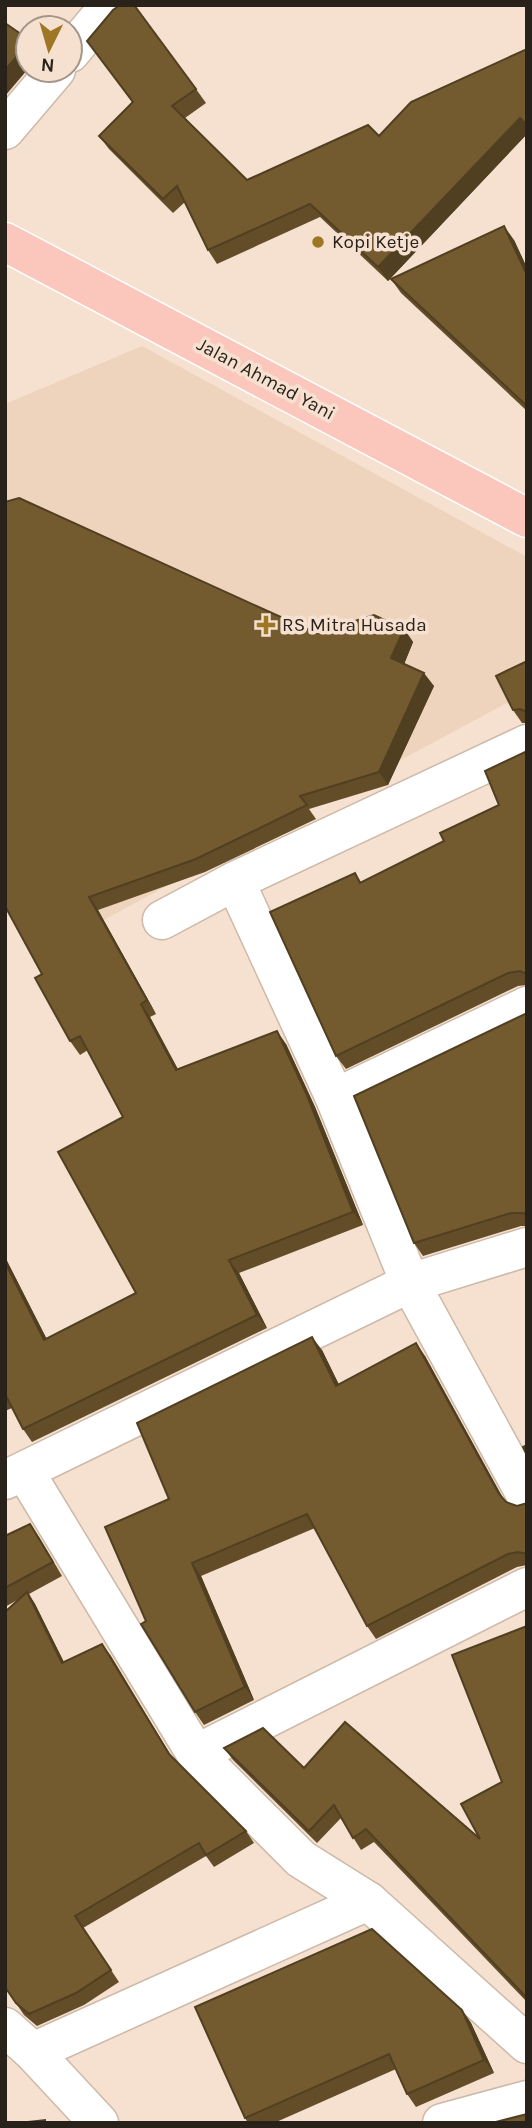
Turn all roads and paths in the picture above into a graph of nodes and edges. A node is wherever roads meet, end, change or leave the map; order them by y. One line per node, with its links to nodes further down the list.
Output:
1 (110, 5): 2 (street)
2 (84, 36)
3 (44, 84): 4 (street)
4 (5, 130)
5 (5, 242): 6 (highway, Jalan Ahmad Yani)
6 (527, 518)
7 (527, 744): 8 (street)
8 (235, 881): 9 (street); 11 (street)
9 (162, 920)
10 (527, 1006): 11 (street)
11 (335, 1098): 13 (street)
12 (527, 1247): 13 (street)
13 (410, 1283): 14 (street); 15 (street)
14 (15, 1476): 17 (street)
15 (527, 1497)
16 (527, 1587): 17 (street)
17 (196, 1754): 18 (street)
18 (368, 1901): 19 (street); 20 (street)
19 (19, 2039): 22 (street)
20 (527, 2044)
21 (527, 2100): 23 (street)
22 (99, 2123)
23 (442, 2123)

